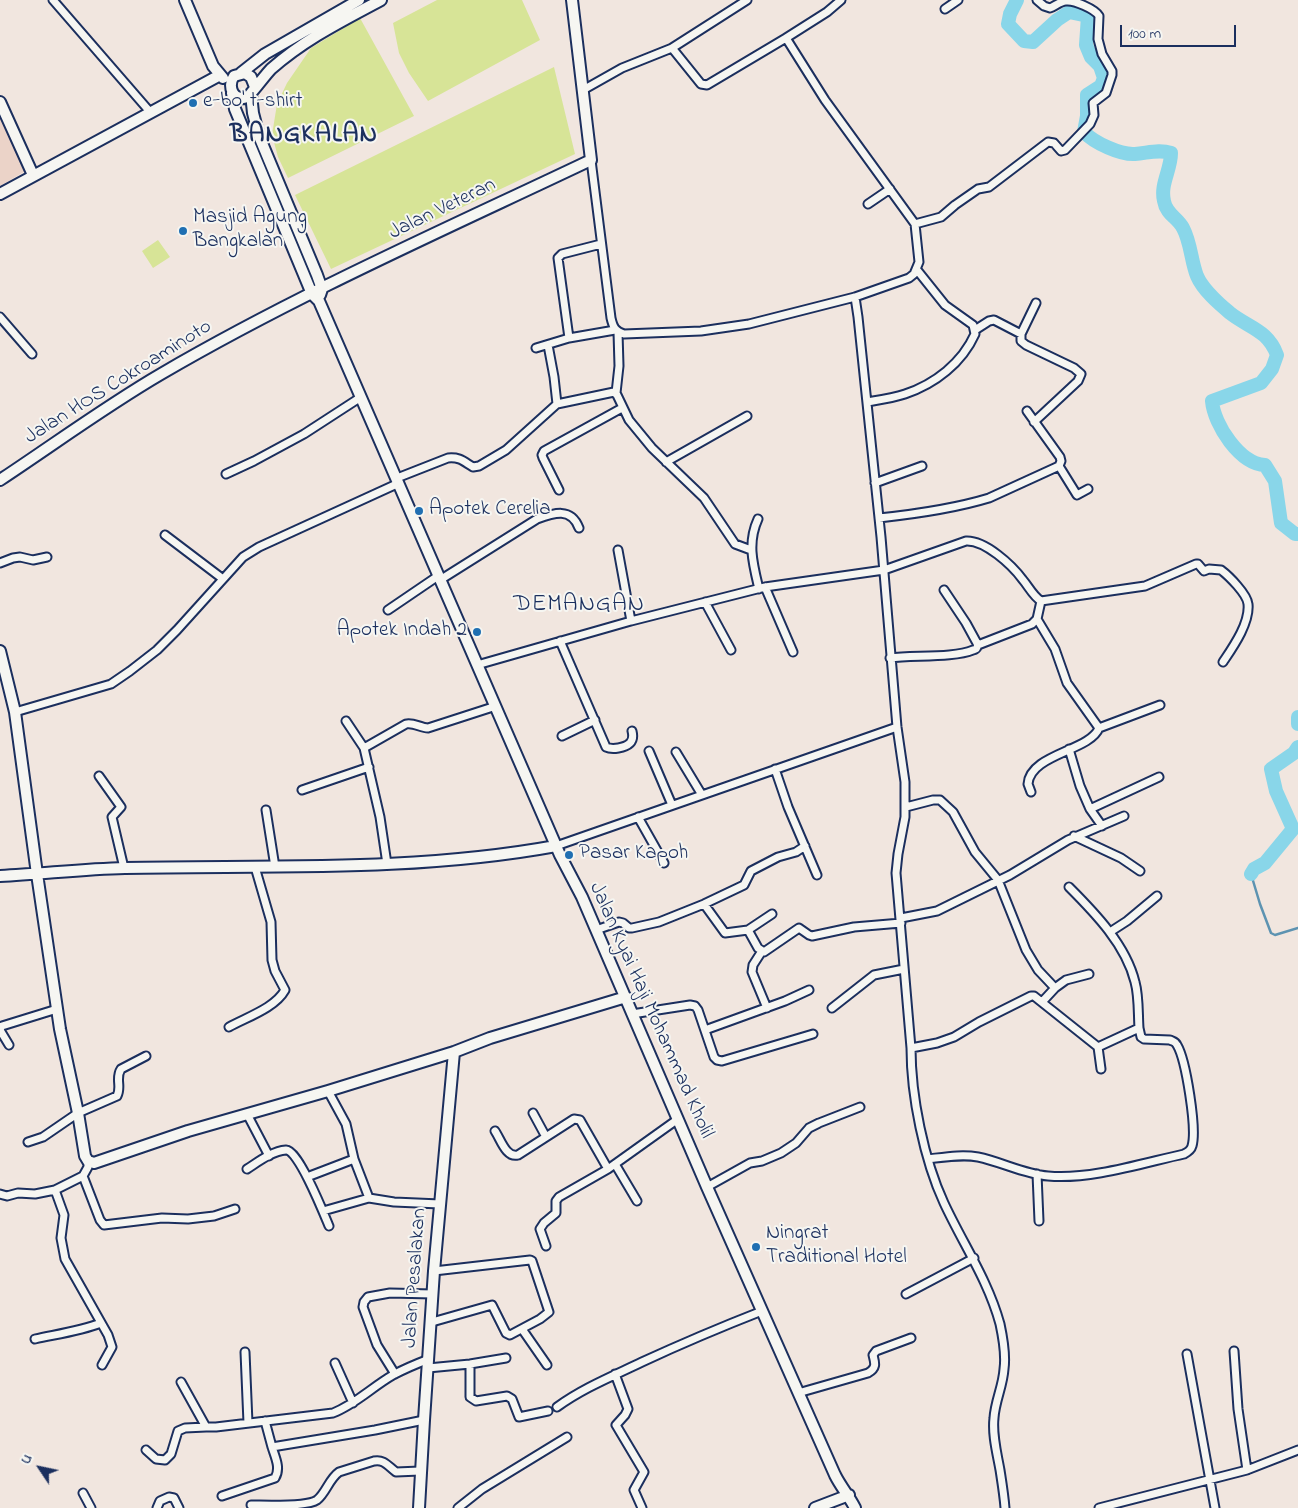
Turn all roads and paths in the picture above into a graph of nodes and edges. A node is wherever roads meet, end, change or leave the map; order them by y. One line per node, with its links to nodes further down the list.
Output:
1 (53, 0): 19 (street)
2 (185, 0): 14 (street)
3 (359, 0): 13 (street)
4 (381, 0): 17 (street)
5 (572, 0): 16 (street)
6 (747, 0): 12 (street)
7 (842, 0): 11 (street)
8 (958, 0): 10 (street)
9 (1037, 0): 27 (street)
10 (945, 9)
11 (786, 38): 12 (street); 24 (street)
12 (672, 48): 16 (street)
13 (241, 73): 15 (street); 17 (street)
14 (220, 75): 15 (street); 19 (street)
15 (231, 88): 17 (street); 23 (street)
16 (583, 90): 20 (street)
17 (253, 91): 22 (street)
18 (0, 102): 21 (street)
19 (151, 113): 21 (street)
20 (591, 160): 28 (street); 30 (street, Jalan Veteran)
21 (33, 175): 25 (street)
22 (279, 184): 23 (street); 30 (street)
23 (269, 189): 30 (street)
24 (890, 189): 26 (street); 27 (street)
25 (0, 194)
26 (868, 204)
27 (915, 224): 29 (street)
28 (601, 244): 35 (street); 37 (street)
29 (917, 270): 31 (street); 34 (street)
30 (318, 295): 42 (street, Jalan Kyai Haji Mohammad Kholil); 53 (street, Jalan HOS Cokroaminoto)
31 (854, 297): 35 (street); 43 (street)
32 (1036, 303): 36 (street)
33 (0, 317): 40 (street)
34 (975, 330): 36 (street); 43 (street)
35 (616, 331): 37 (street); 41 (street)
36 (1021, 334): 48 (street)
37 (568, 338): 38 (street)
38 (548, 345): 39 (street); 44 (street)
39 (536, 348)
40 (32, 354)
41 (616, 393): 44 (street); 45 (street)
42 (361, 397): 52 (street); 54 (street, Jalan Kyai Haji Mohammad Kholil)
43 (867, 402): 55 (street)
44 (557, 404): 54 (street)
45 (622, 408): 49 (street); 57 (street)
46 (1027, 412): 48 (street)
47 (747, 416): 49 (street)
48 (1034, 422): 51 (street)
49 (666, 462): 63 (street)
50 (922, 466): 55 (street)
51 (1059, 466): 56 (street); 58 (street)
52 (226, 474)
53 (0, 480)
54 (398, 481): 67 (street, Jalan Kyai Haji Mohammad Kholil); 68 (street)
55 (875, 483): 58 (street)
56 (1088, 489)
57 (559, 490)
58 (879, 518): 66 (street)
59 (758, 519): 63 (street)
60 (579, 528): 67 (street)
61 (165, 535): 68 (street)
62 (618, 550): 75 (street)
63 (751, 550): 69 (street)
64 (47, 557): 65 (street)
65 (0, 563)
66 (884, 570): 69 (street); 71 (street); 81 (street)
67 (439, 578): 73 (street); 83 (street, Jalan Kyai Haji Mohammad Kholil)
68 (223, 579): 86 (street)
69 (762, 588): 72 (street); 80 (street)
70 (944, 590): 77 (street)
71 (1041, 601): 74 (street); 82 (street)
72 (705, 602): 75 (street); 78 (street)
73 (388, 610)
74 (1036, 619): 77 (street); 90 (street)
75 (631, 620): 76 (street)
76 (560, 641): 83 (street); 87 (street)
77 (978, 645): 81 (street)
78 (731, 650)
79 (0, 651): 86 (street)
80 (793, 652)
81 (890, 658): 89 (street)
82 (1223, 662)
83 (477, 665): 85 (street, Jalan Kyai Haji Mohammad Kholil)
84 (1160, 705): 90 (street)
85 (496, 706): 93 (street); 112 (street, Jalan Kyai Haji Mohammad Kholil)
86 (15, 712): 120 (street)
87 (595, 720): 91 (street); 92 (street)
88 (346, 721): 93 (street)
89 (897, 727): 98 (street); 105 (street)
90 (1099, 728): 94 (street)
91 (632, 731)
92 (562, 736)
93 (364, 748): 97 (street)
94 (1069, 749): 102 (street); 106 (street)
95 (649, 751): 104 (street)
96 (676, 752): 103 (street)
97 (368, 767): 101 (street); 115 (street)
98 (776, 769): 103 (street); 113 (street)
99 (99, 776): 117 (street)
100 (1159, 777): 106 (street)
101 (302, 790)
102 (1031, 792)
103 (702, 795): 104 (street)
104 (672, 805): 109 (street)
105 (906, 807): 123 (street); 128 (street)
106 (1090, 809): 110 (street)
107 (266, 810): 116 (street)
108 (1124, 816): 110 (street)
109 (638, 817): 112 (street); 114 (street)
110 (1102, 826): 111 (street)
111 (1074, 836): 119 (street); 123 (street)
112 (556, 846): 115 (street); 129 (street, Jalan Kyai Haji Mohammad Kholil)
113 (806, 846): 121 (street); 126 (street)
114 (664, 863)
115 (386, 864): 116 (street)
116 (275, 867): 118 (street)
117 (124, 868): 118 (street); 120 (street)
118 (255, 868): 143 (street)
119 (1140, 871)
120 (37, 874): 122 (street); 141 (street)
121 (817, 875)
122 (0, 876)
123 (998, 880): 128 (street); 135 (street)
124 (1069, 888): 131 (street)
125 (1157, 896): 131 (street)
126 (704, 904): 129 (street); 130 (street)
127 (772, 914): 130 (street)
128 (901, 921): 132 (street); 133 (street)
129 (596, 930): 137 (street, Jalan Kyai Haji Mohammad Kholil)
130 (748, 930): 132 (street)
131 (1110, 932): 144 (street)
132 (762, 951): 139 (street)
133 (904, 969): 140 (street); 150 (street)
134 (1089, 974): 135 (street)
135 (1055, 988): 138 (street)
136 (809, 990): 139 (street)
137 (626, 997): 142 (street, Jalan Kyai Haji Mohammad Kholil); 151 (street)
138 (1042, 1002): 149 (street); 150 (street)
139 (767, 1008): 146 (street)
140 (832, 1008)
141 (57, 1009): 145 (street); 156 (street)
142 (632, 1014): 146 (street); 159 (street, Jalan Kyai Haji Mohammad Kholil)
143 (229, 1027)
144 (1139, 1028): 149 (street); 169 (street)
145 (0, 1030): 148 (street)
146 (705, 1030): 147 (street)
147 (813, 1034)
148 (9, 1045)
149 (1098, 1047): 153 (street)
150 (911, 1048): 165 (street)
151 (454, 1052): 154 (street); 177 (street, Jalan Pesalakan)
152 (146, 1056): 156 (street)
153 (1100, 1069)
154 (328, 1091): 158 (street); 164 (street)
155 (860, 1107): 172 (street)
156 (78, 1113): 162 (street); 166 (street)
157 (533, 1113): 161 (street)
158 (247, 1114): 163 (street); 166 (street)
159 (678, 1119): 167 (street); 172 (street, Jalan Kyai Haji Mohammad Kholil)
160 (495, 1131): 161 (street)
161 (546, 1136): 167 (street)
162 (28, 1142)
163 (269, 1156): 168 (street); 171 (street)
164 (354, 1158): 171 (street); 175 (street)
165 (928, 1159): 169 (street); 183 (street)
166 (88, 1161): 170 (street)
167 (612, 1166): 176 (street); 182 (street)
168 (247, 1169)
169 (1037, 1174): 180 (street)
170 (83, 1176): 173 (street); 178 (street)
171 (307, 1177): 179 (street)
172 (707, 1187): 187 (street, Jalan Kyai Haji Mohammad Kholil)
173 (55, 1190): 174 (street); 189 (street)
174 (0, 1194)
175 (369, 1198): 177 (street); 179 (street)
176 (637, 1201)
177 (440, 1204): 184 (street, Jalan Pesalakan)
178 (235, 1209)
179 (323, 1211): 181 (street)
180 (1038, 1220)
181 (329, 1226)
182 (546, 1246)
183 (974, 1258): 186 (street); 233 (street)
184 (434, 1271): 185 (street, Jalan Pesalakan); 190 (street)
185 (433, 1294): 188 (street, Jalan Pesalakan); 202 (street)
186 (906, 1294)
187 (762, 1311): 203 (street); 205 (street, Jalan Kyai Haji Mohammad Kholil)
188 (432, 1322): 190 (street); 198 (street, Jalan Pesalakan)
189 (101, 1323): 192 (street); 200 (street)
190 (522, 1329): 201 (street)
191 (911, 1338): 205 (street)
192 (35, 1339)
193 (1234, 1351): 217 (street)
194 (245, 1352): 211 (street)
195 (1187, 1354): 219 (street)
196 (506, 1358): 199 (street)
197 (335, 1363): 206 (street)
198 (428, 1364): 199 (street); 202 (street); 209 (street, Jalan Pesalakan)
199 (470, 1364): 208 (street)
200 (102, 1365)
201 (547, 1365)
202 (395, 1374): 206 (street)
203 (615, 1374): 207 (street); 230 (street)
204 (181, 1382): 212 (street)
205 (798, 1393): 222 (street, Jalan Kyai Haji Mohammad Kholil)
206 (353, 1403): 210 (street)
207 (557, 1407)
208 (548, 1411)
209 (424, 1420): 214 (street); 218 (street, Jalan Pesalakan)
210 (265, 1421): 211 (street); 214 (street)
211 (248, 1423): 212 (street)
212 (206, 1427): 215 (street)
213 (567, 1437): 229 (street)
214 (272, 1447): 221 (street)
215 (146, 1450)
216 (1298, 1450): 217 (street)
217 (1247, 1470): 219 (street)
218 (420, 1471): 223 (street); 227 (street, Jalan Pesalakan)
219 (1210, 1480): 234 (street); 235 (street)
220 (83, 1493): 224 (street)
221 (222, 1496)
222 (843, 1497): 231 (street); 232 (street, Jalan Kyai Haji Mohammad Kholil)
223 (251, 1505)
224 (91, 1508)
225 (157, 1508): 226 (street)
226 (178, 1508)
227 (420, 1508): 228 (street)
228 (424, 1508)
229 (458, 1508)
230 (642, 1508)
231 (815, 1508)
232 (855, 1508)
233 (1005, 1508)
234 (1101, 1508)
235 (1215, 1508)

